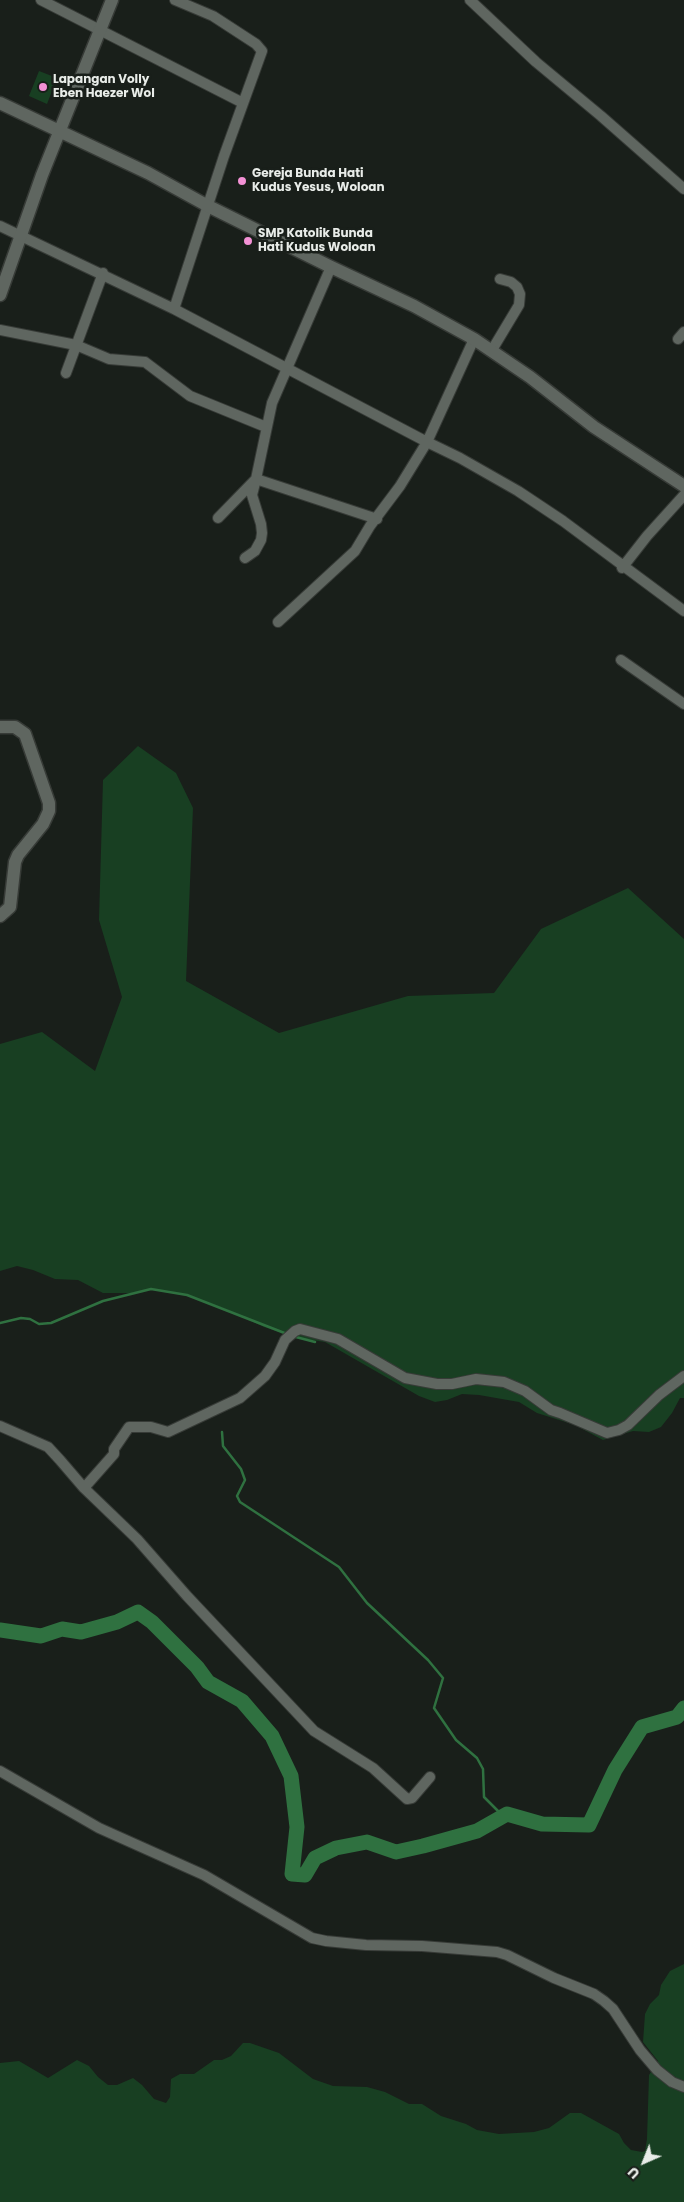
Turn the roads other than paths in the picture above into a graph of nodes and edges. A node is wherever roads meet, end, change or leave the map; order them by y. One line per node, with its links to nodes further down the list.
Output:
1 (41, 0): 5 (street)
2 (112, 0): 5 (main road)
3 (175, 0): 7 (street)
4 (470, 0): 9 (street)
5 (99, 30): 7 (street); 8 (main road)
6 (0, 103): 8 (main road)
7 (243, 103): 10 (street)
8 (59, 132): 10 (main road); 12 (main road)
9 (684, 189)
10 (208, 206): 13 (main road); 17 (street)
11 (0, 226): 12 (street)
12 (20, 237): 14 (street); 16 (main road)
13 (331, 267): 19 (main road); 22 (street)
14 (103, 273): 17 (street); 20 (street)
15 (500, 279): 21 (street)
16 (0, 295)
17 (174, 308): 22 (street)
18 (0, 330): 20 (street)
19 (474, 339): 21 (main road); 25 (street)
20 (76, 345): 23 (street); 24 (street)
21 (492, 350): 27 (main road)
22 (287, 368): 24 (street); 25 (street)
23 (66, 373)
24 (266, 427): 26 (street)
25 (427, 442): 30 (street); 32 (street)
26 (256, 479): 29 (street); 30 (street); 31 (street)
27 (684, 486)
28 (684, 495): 32 (street)
29 (218, 518)
30 (377, 518): 34 (street)
31 (245, 558)
32 (622, 568): 33 (street)
33 (684, 611)
34 (278, 622)
35 (621, 660): 36 (street)
36 (682, 700)
37 (0, 727): 38 (main road)
38 (2, 910)
39 (684, 1376): 41 (street)
40 (0, 1426): 41 (street)
41 (84, 1488): 43 (street)
42 (0, 1772): 44 (street)
43 (430, 1777)
44 (684, 2088)

